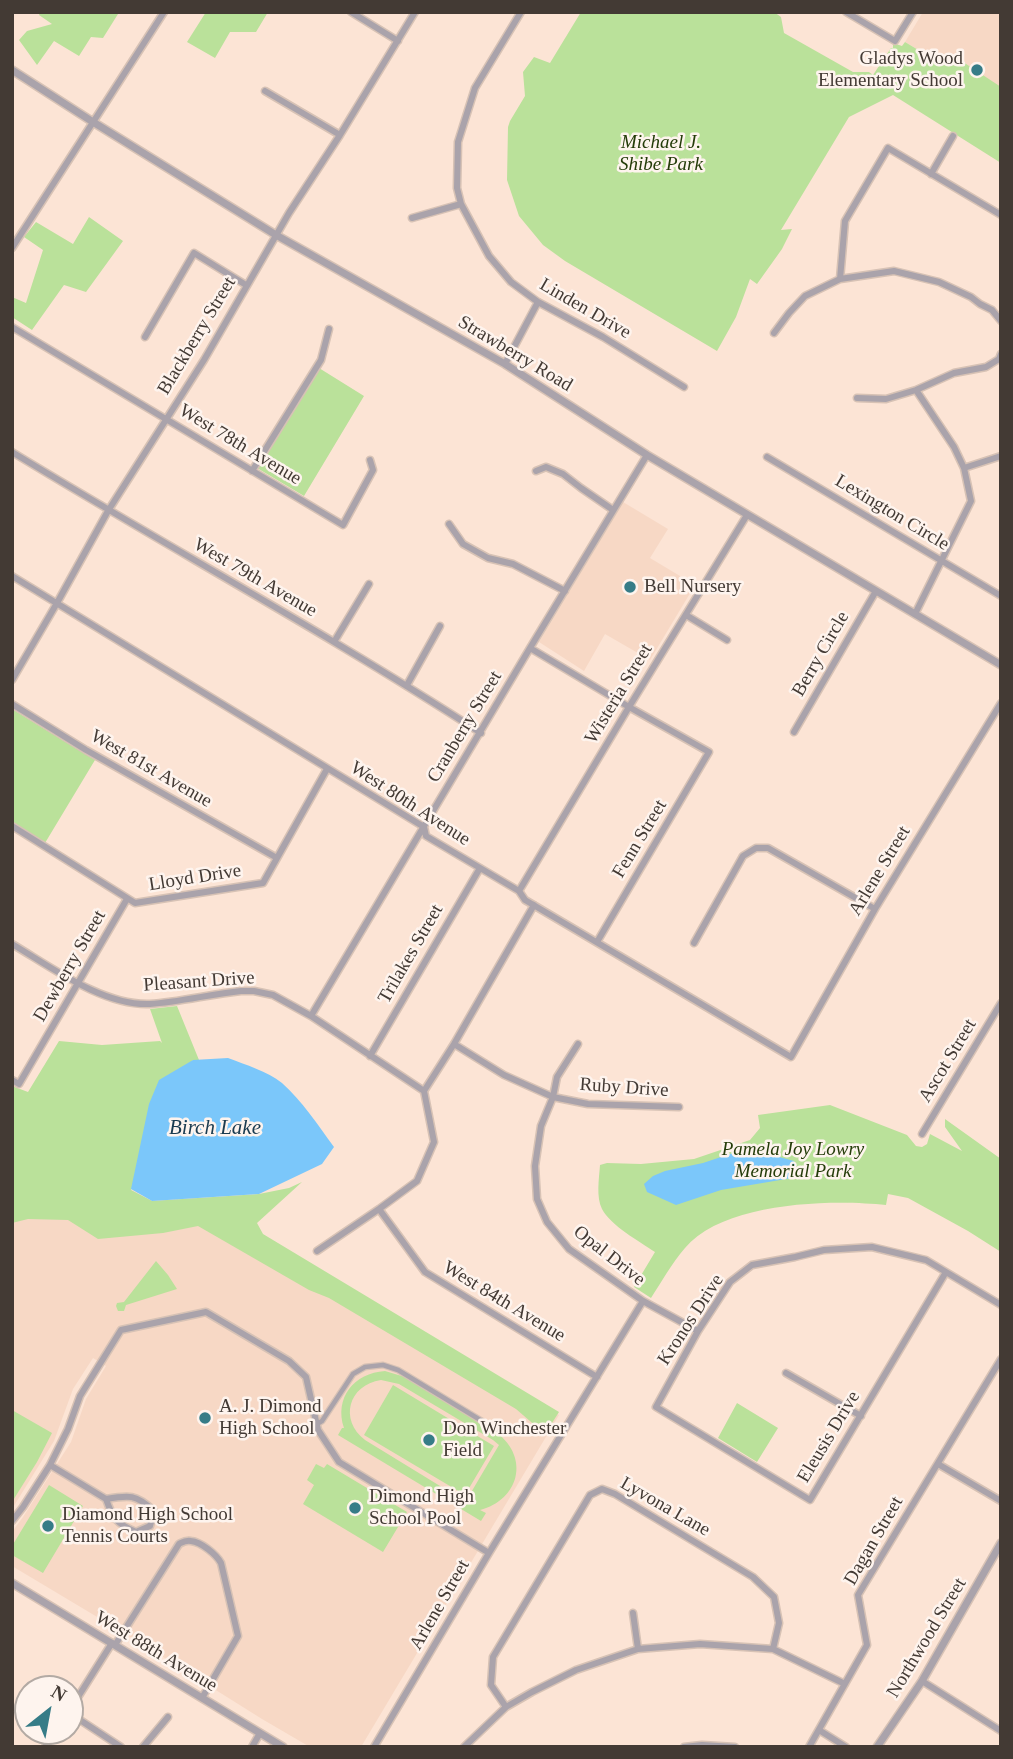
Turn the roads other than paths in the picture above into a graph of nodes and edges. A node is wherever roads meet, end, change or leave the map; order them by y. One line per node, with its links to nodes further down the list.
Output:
1 (164, 12): 10 (street)
2 (351, 12): 7 (street)
3 (415, 12): 7 (street, Blackberry Street)
4 (522, 12): 14 (street, Linden Drive)
5 (846, 12): 6 (street)
6 (913, 12)
7 (398, 41): 11 (street, Blackberry Street)
8 (12, 70): 10 (street, Strawberry Road)
9 (265, 91): 11 (street)
10 (93, 122): 17 (street, Strawberry Road); 18 (street)
11 (340, 135): 17 (street, Blackberry Street)
12 (953, 136): 13 (street)
13 (931, 174): 15 (street); 19 (street)
14 (461, 204): 16 (street); 21 (street, Linden Drive)
15 (1001, 215)
16 (412, 218)
17 (276, 234): 20 (street, Blackberry Street); 28 (street, Strawberry Road)
18 (12, 247)
19 (840, 279): 22 (street); 25 (street)
20 (246, 285): 26 (street); 32 (street, Blackberry Street)
21 (538, 302): 28 (street); 29 (street, Linden Drive)
22 (1001, 321)
23 (12, 327): 32 (street, West 78th Avenue)
24 (329, 329): 39 (street)
25 (774, 332)
26 (145, 337)
27 (1001, 354): 30 (street)
28 (505, 364): 34 (street, Strawberry Road)
29 (684, 387)
30 (916, 390): 31 (street); 38 (street)
31 (857, 398)
32 (166, 419): 39 (street, West 78th Avenue); 42 (street, Blackberry Street)
33 (12, 452): 42 (street, West 79th Avenue)
34 (647, 455): 41 (street, Cranberry Street); 43 (street, Strawberry Road)
35 (1001, 456): 38 (street)
36 (767, 457): 45 (street, Lexington Circle)
37 (370, 460): 39 (street, West 78th Avenue)
38 (964, 468): 45 (street)
39 (252, 471)
40 (536, 471): 41 (street)
41 (613, 510): 48 (street, Cranberry Street)
42 (108, 511): 51 (street, Blackberry Street); 56 (street, West 79th Avenue)
43 (747, 515): 49 (street, Strawberry Road); 53 (street, Wisteria Street)
44 (449, 524): 48 (street)
45 (941, 560): 50 (street, Lexington Circle); 52 (street)
46 (12, 576): 51 (street, West 80th Avenue)
47 (369, 584): 56 (street)
48 (565, 591): 57 (street, Cranberry Street)
49 (876, 591): 52 (street, Strawberry Road); 64 (street, Berry Circle)
50 (1001, 596)
51 (57, 603): 59 (street, Blackberry Street); 66 (street, West 80th Avenue)
52 (915, 614): 58 (street, Strawberry Road)
53 (686, 615): 55 (street); 63 (street, Wisteria Street)
54 (440, 626): 60 (street)
55 (727, 640)
56 (334, 642): 60 (street, West 79th Avenue)
57 (530, 648): 63 (street); 65 (street, Cranberry Street)
58 (1001, 665)
59 (12, 680)
60 (407, 685): 65 (street, West 79th Avenue)
61 (1001, 703): 74 (street, Arlene Street)
62 (12, 704): 69 (street, West 81st Avenue)
63 (629, 707): 71 (street, Wisteria Street); 75 (street, Fenn Street)
64 (794, 732)
65 (481, 733): 68 (street, Cranberry Street)
66 (327, 769): 68 (street, West 80th Avenue); 69 (street, Lloyd Drive)
67 (12, 826): 72 (street)
68 (424, 827): 70 (street, West 80th Avenue); 81 (street, Cranberry Street)
69 (276, 858): 72 (street, Lloyd Drive)
70 (480, 868): 71 (street, West 80th Avenue); 84 (street, Trilakes Street)
71 (519, 891): 73 (street, West 80th Avenue)
72 (127, 900): 78 (street, Dewberry Street)
73 (534, 905): 75 (street, West 80th Avenue); 82 (street)
74 (875, 909): 77 (street); 85 (street, Arlene Street)
75 (597, 942): 85 (street, West 80th Avenue)
76 (12, 943): 78 (street, Pleasant Drive)
77 (694, 943)
78 (78, 983): 81 (street, Pleasant Drive); 86 (street, Dewberry Street)
79 (1001, 1003): 80 (street, Ascot Street)
80 (998, 1015): 90 (street, Ascot Street)
81 (311, 1016): 84 (street, Pleasant Drive)
82 (454, 1044): 87 (street); 88 (street, Ruby Drive)
83 (578, 1044): 88 (street, Opal Drive)
84 (370, 1056): 87 (street, Pleasant Drive)
85 (791, 1057)
86 (16, 1082)
87 (424, 1091): 91 (street)
88 (553, 1097): 89 (street, Ruby Drive); 94 (street, Opal Drive)
89 (679, 1107)
90 (922, 1134)
91 (379, 1209): 92 (street); 99 (street, West 84th Avenue)
92 (317, 1251)
93 (946, 1272): 95 (street, Kronos Drive); 96 (street, Kronos Drive); 101 (street, Eleusis Drive)
94 (643, 1301): 96 (street, Opal Drive); 99 (street, Arlene Street)
95 (1001, 1305)
96 (698, 1331): 100 (street, Kronos Drive)
97 (1001, 1359): 104 (street, Dagan Street)
98 (786, 1373): 101 (street)
99 (597, 1377): 110 (street, Arlene Street)
100 (656, 1407): 101 (street, Eleusis Drive)
101 (860, 1416)
102 (317, 1424): 103 (street); 105 (street); 110 (street)
103 (500, 1432)
104 (938, 1464): 107 (street); 117 (street, Dagan Street)
105 (50, 1465): 106 (street); 108 (street)
106 (106, 1499): 106 (street)
107 (1001, 1501)
108 (12, 1521)
109 (1001, 1543): 116 (street, Northwood Street)
110 (489, 1553): 130 (street, Arlene Street)
111 (12, 1583): 113 (street, West 88th Avenue)
112 (633, 1612): 114 (street)
113 (113, 1644): 118 (street); 119 (street, West 88th Avenue); 119 (street)
114 (638, 1649): 115 (street); 120 (street)
115 (773, 1650): 117 (street); 120 (street, Lyvona Lane)
116 (922, 1681): 124 (street); 136 (street, Northwood Street)
117 (845, 1684): 123 (street, Dagan Street)
118 (84, 1688)
119 (202, 1698): 125 (street, West 88th Avenue)
120 (506, 1707): 131 (street)
121 (168, 1717): 127 (street)
122 (84, 1724): 126 (street)
123 (819, 1730): 134 (street, Dagan Street); 135 (street)
124 (1001, 1731)
125 (260, 1733): 128 (street); 129 (street, West 88th Avenue)
126 (121, 1747)
127 (143, 1747)
128 (252, 1747)
129 (283, 1747)
130 (374, 1747)
131 (464, 1747)
132 (684, 1747): 133 (street)
133 (735, 1747)
134 (809, 1747)
135 (846, 1747)
136 (877, 1747)

